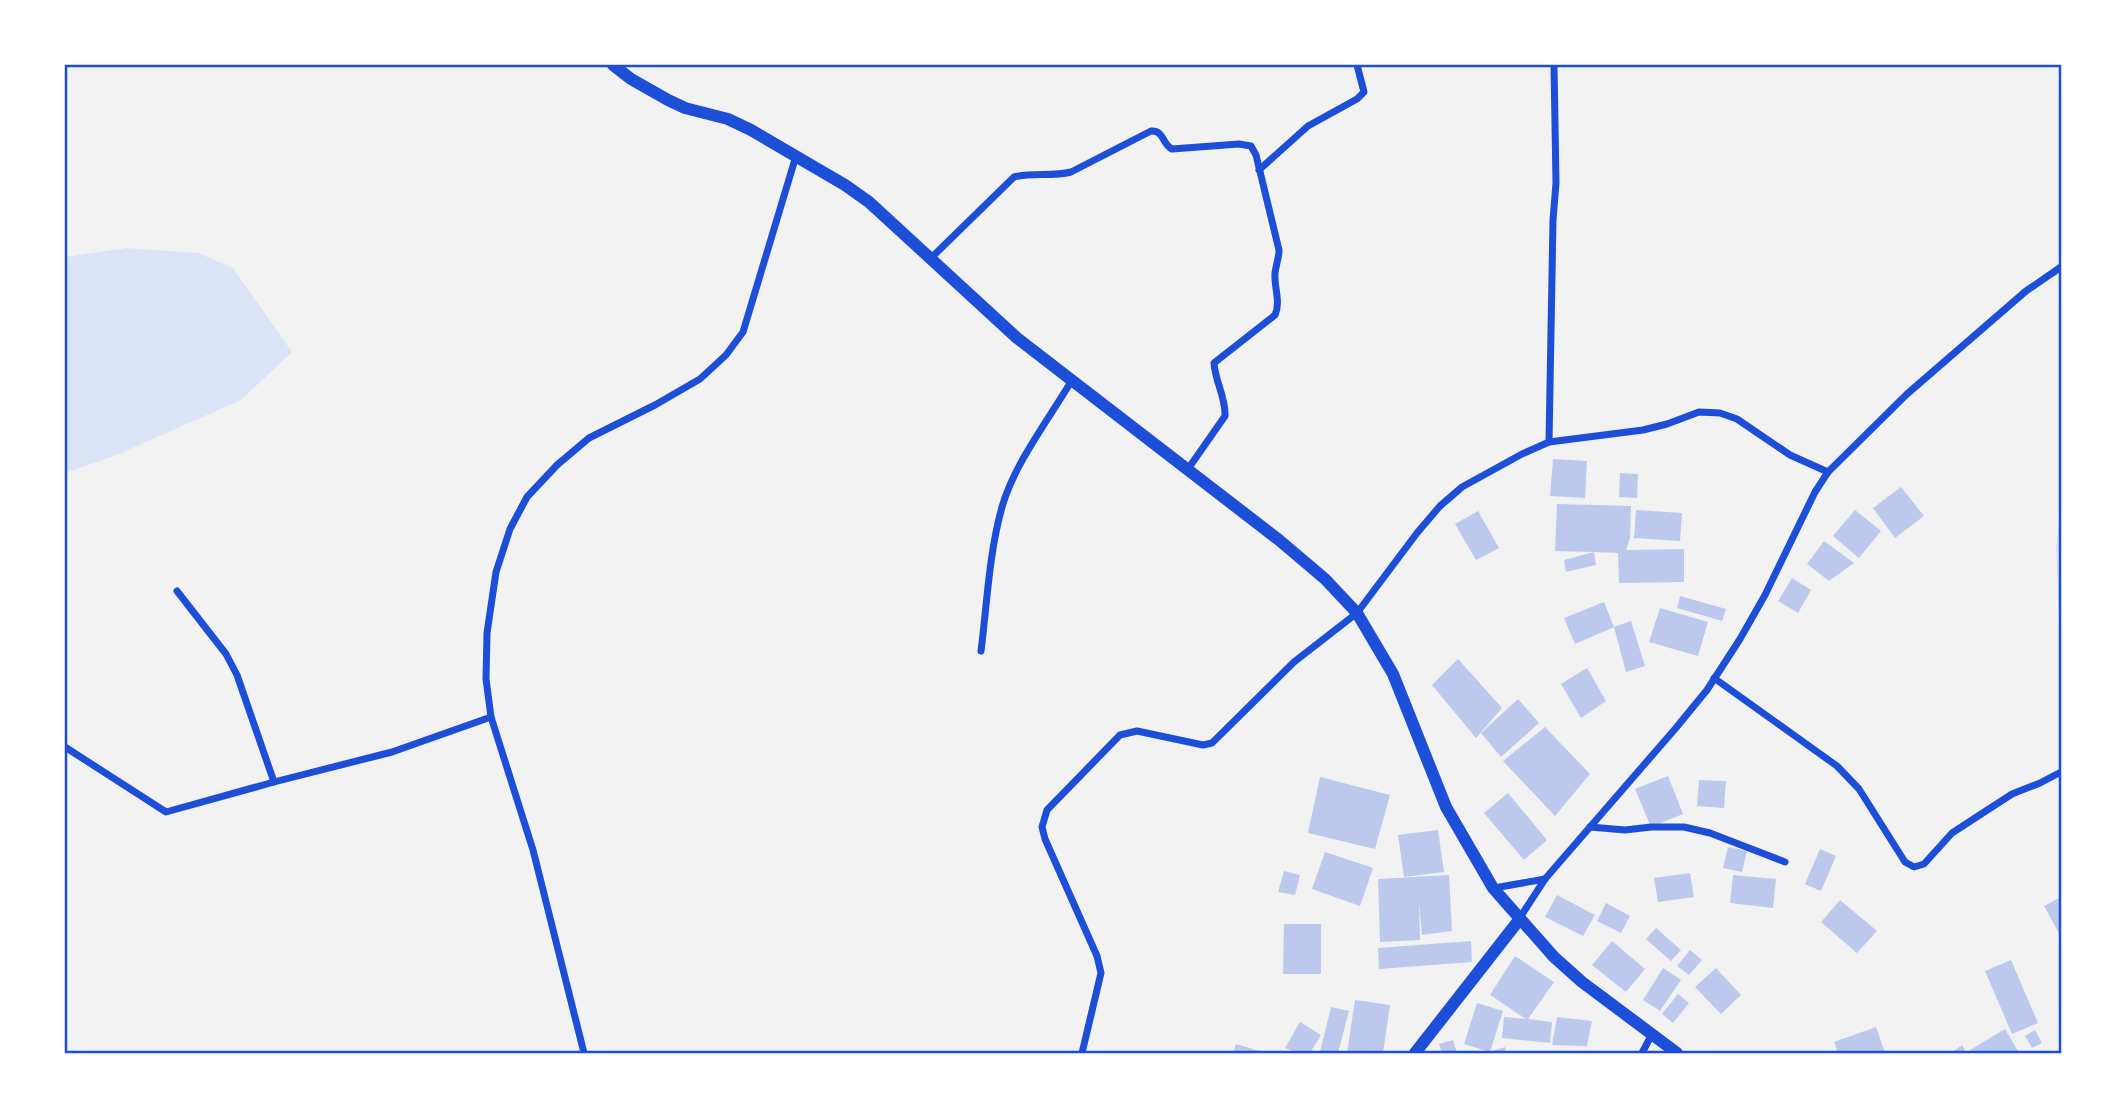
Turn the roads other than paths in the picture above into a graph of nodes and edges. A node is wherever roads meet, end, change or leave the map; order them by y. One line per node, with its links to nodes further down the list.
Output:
1 (613, 65): 4 (street)
2 (1357, 65): 5 (street)
3 (1554, 65): 9 (street)
4 (796, 156): 6 (street); 16 (street)
5 (1259, 170): 6 (street); 10 (street)
6 (930, 259): 8 (street)
7 (2061, 267): 11 (street)
8 (1073, 380): 10 (street); 14 (street)
9 (1549, 442): 11 (street); 13 (street)
10 (1188, 469): 13 (street)
11 (1829, 472): 15 (street)
12 (177, 591): 19 (street)
13 (1357, 613): 23 (street); 27 (street)
14 (981, 651)
15 (1714, 678): 18 (street); 20 (street)
16 (491, 717): 19 (street); 26 (street)
17 (65, 747): 19 (street)
18 (2061, 772)
19 (274, 782)
20 (1590, 827): 21 (street); 22 (street)
21 (1785, 862)
22 (1545, 879): 23 (street); 24 (street)
23 (1493, 888): 24 (street)
24 (1519, 920): 25 (street); 28 (street)
25 (1652, 1034): 29 (street); 30 (street)
26 (584, 1053)
27 (1082, 1053)
28 (1415, 1053)
29 (1642, 1053)
30 (1677, 1053)

